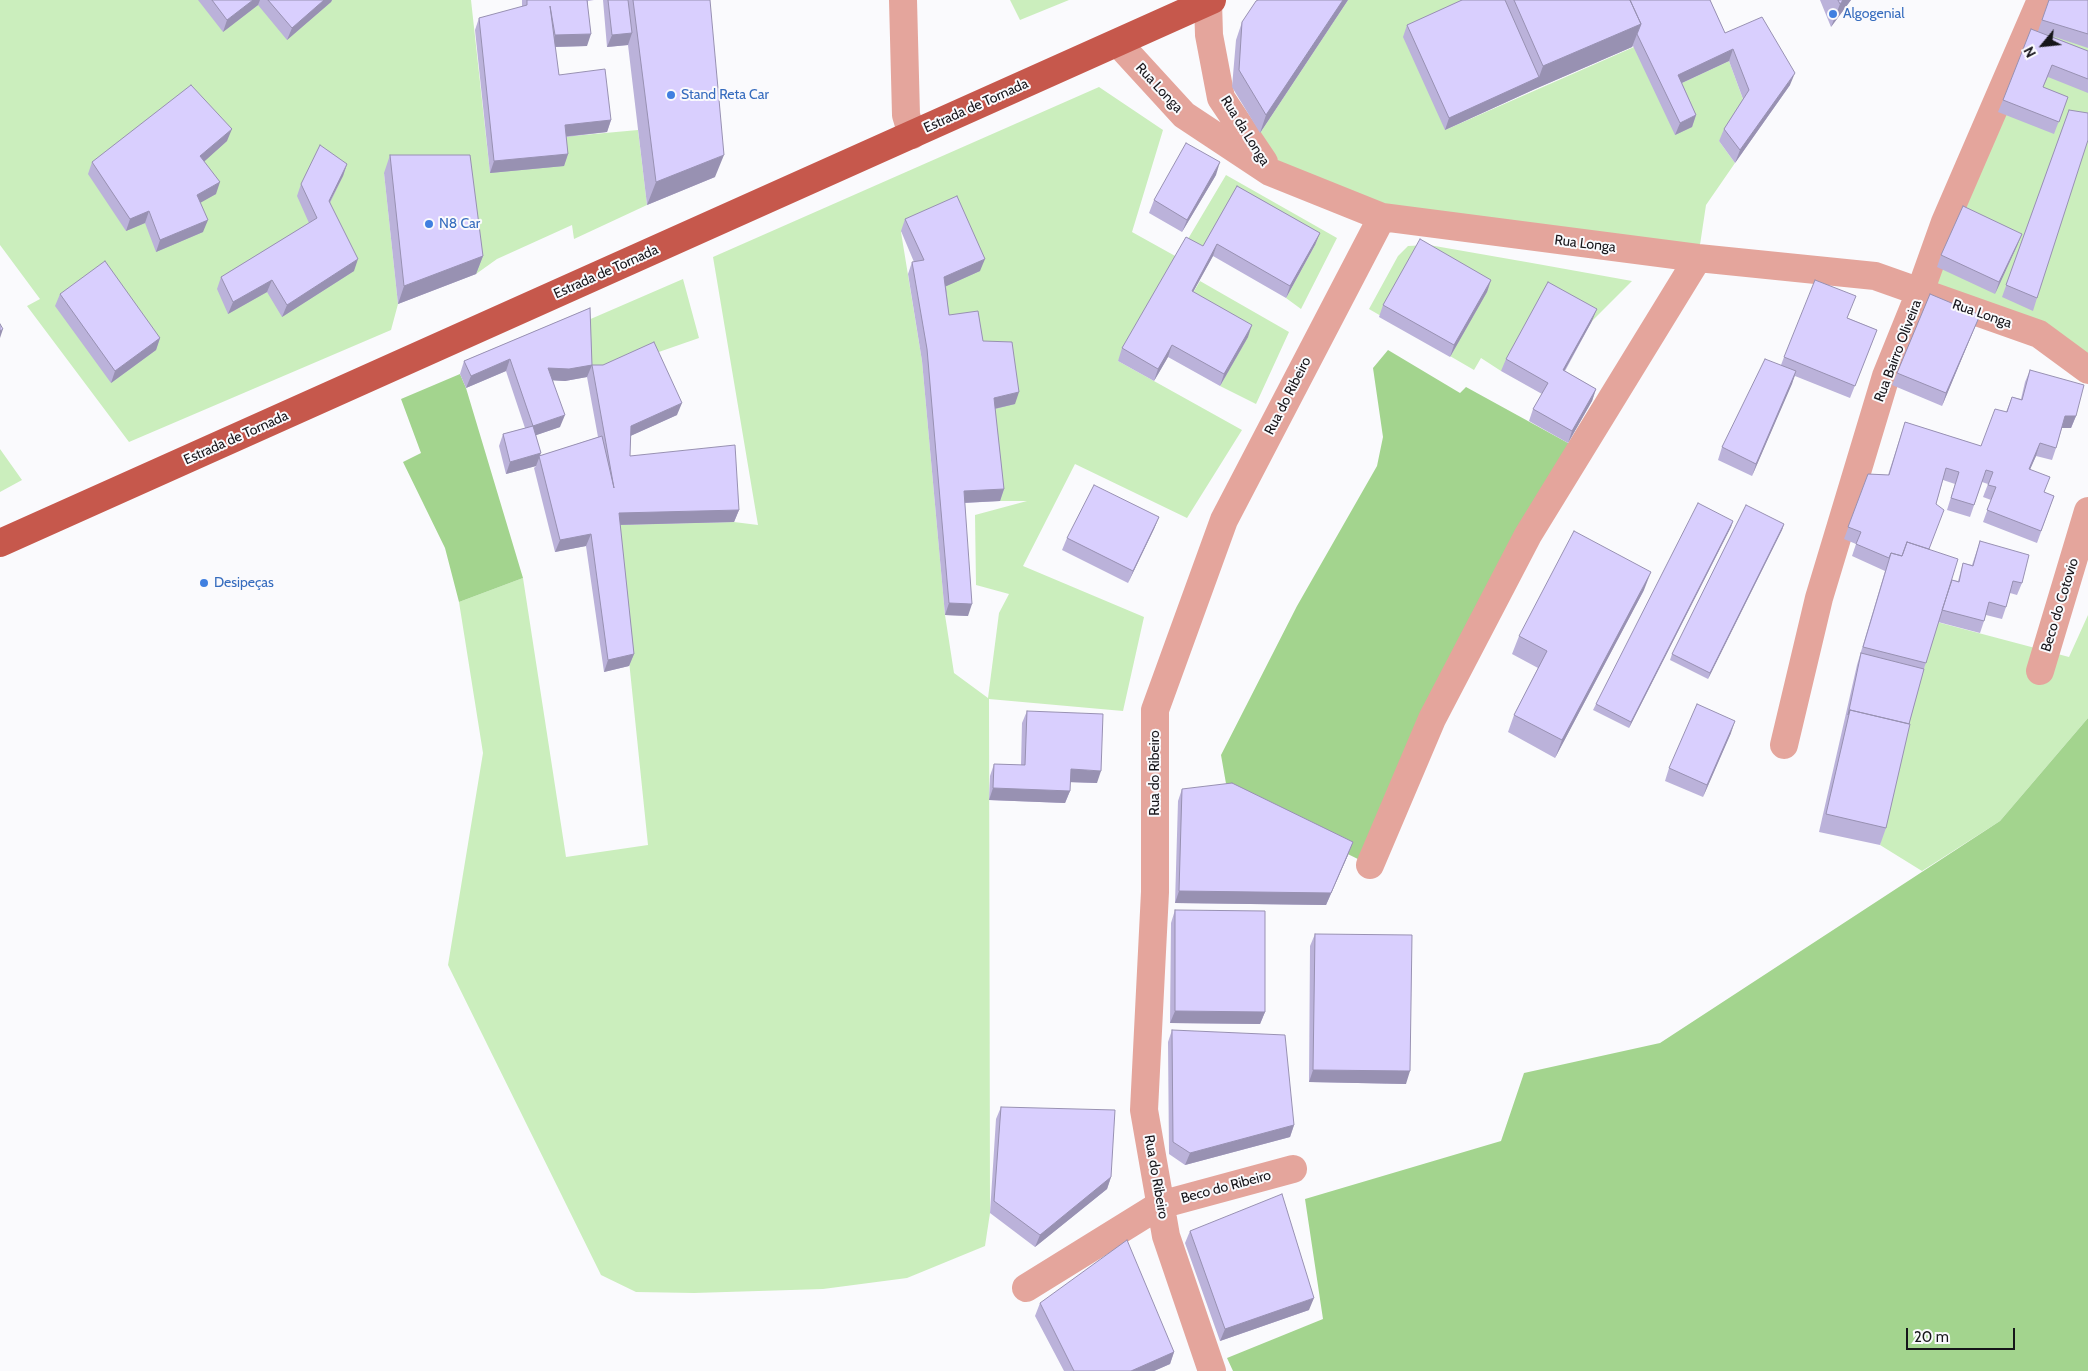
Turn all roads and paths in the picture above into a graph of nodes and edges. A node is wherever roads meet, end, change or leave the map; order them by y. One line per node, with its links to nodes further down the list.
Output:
1 (903, 0): 5 (street)
2 (2041, 0): 9 (street, Rua Bairro Oliveira)
3 (1210, 1): 4 (main road, Estrada de Tornada); 6 (street, Rua da Longa)
4 (1118, 43): 5 (main road, Estrada de Tornada); 6 (street, Rua Longa)
5 (912, 135): 12 (main road, Estrada de Tornada)
6 (1270, 172): 7 (street, Rua Longa)
7 (1382, 217): 8 (street, Rua Longa); 17 (street, Rua do Ribeiro)
8 (1698, 258): 9 (street, Rua Longa); 15 (street)
9 (1920, 292): 10 (street, Rua Longa); 14 (street, Rua Bairro Oliveira)
10 (2088, 370)
11 (2088, 510): 13 (street, Beco do Cotovio)
12 (0, 544)
13 (2040, 671)
14 (1784, 744)
15 (1370, 865)
16 (1293, 1169): 17 (street, Beco do Ribeiro)
17 (1160, 1205): 18 (street, Beco do Ribeiro); 19 (street, Rua do Ribeiro)
18 (1026, 1288)
19 (1212, 1371)

